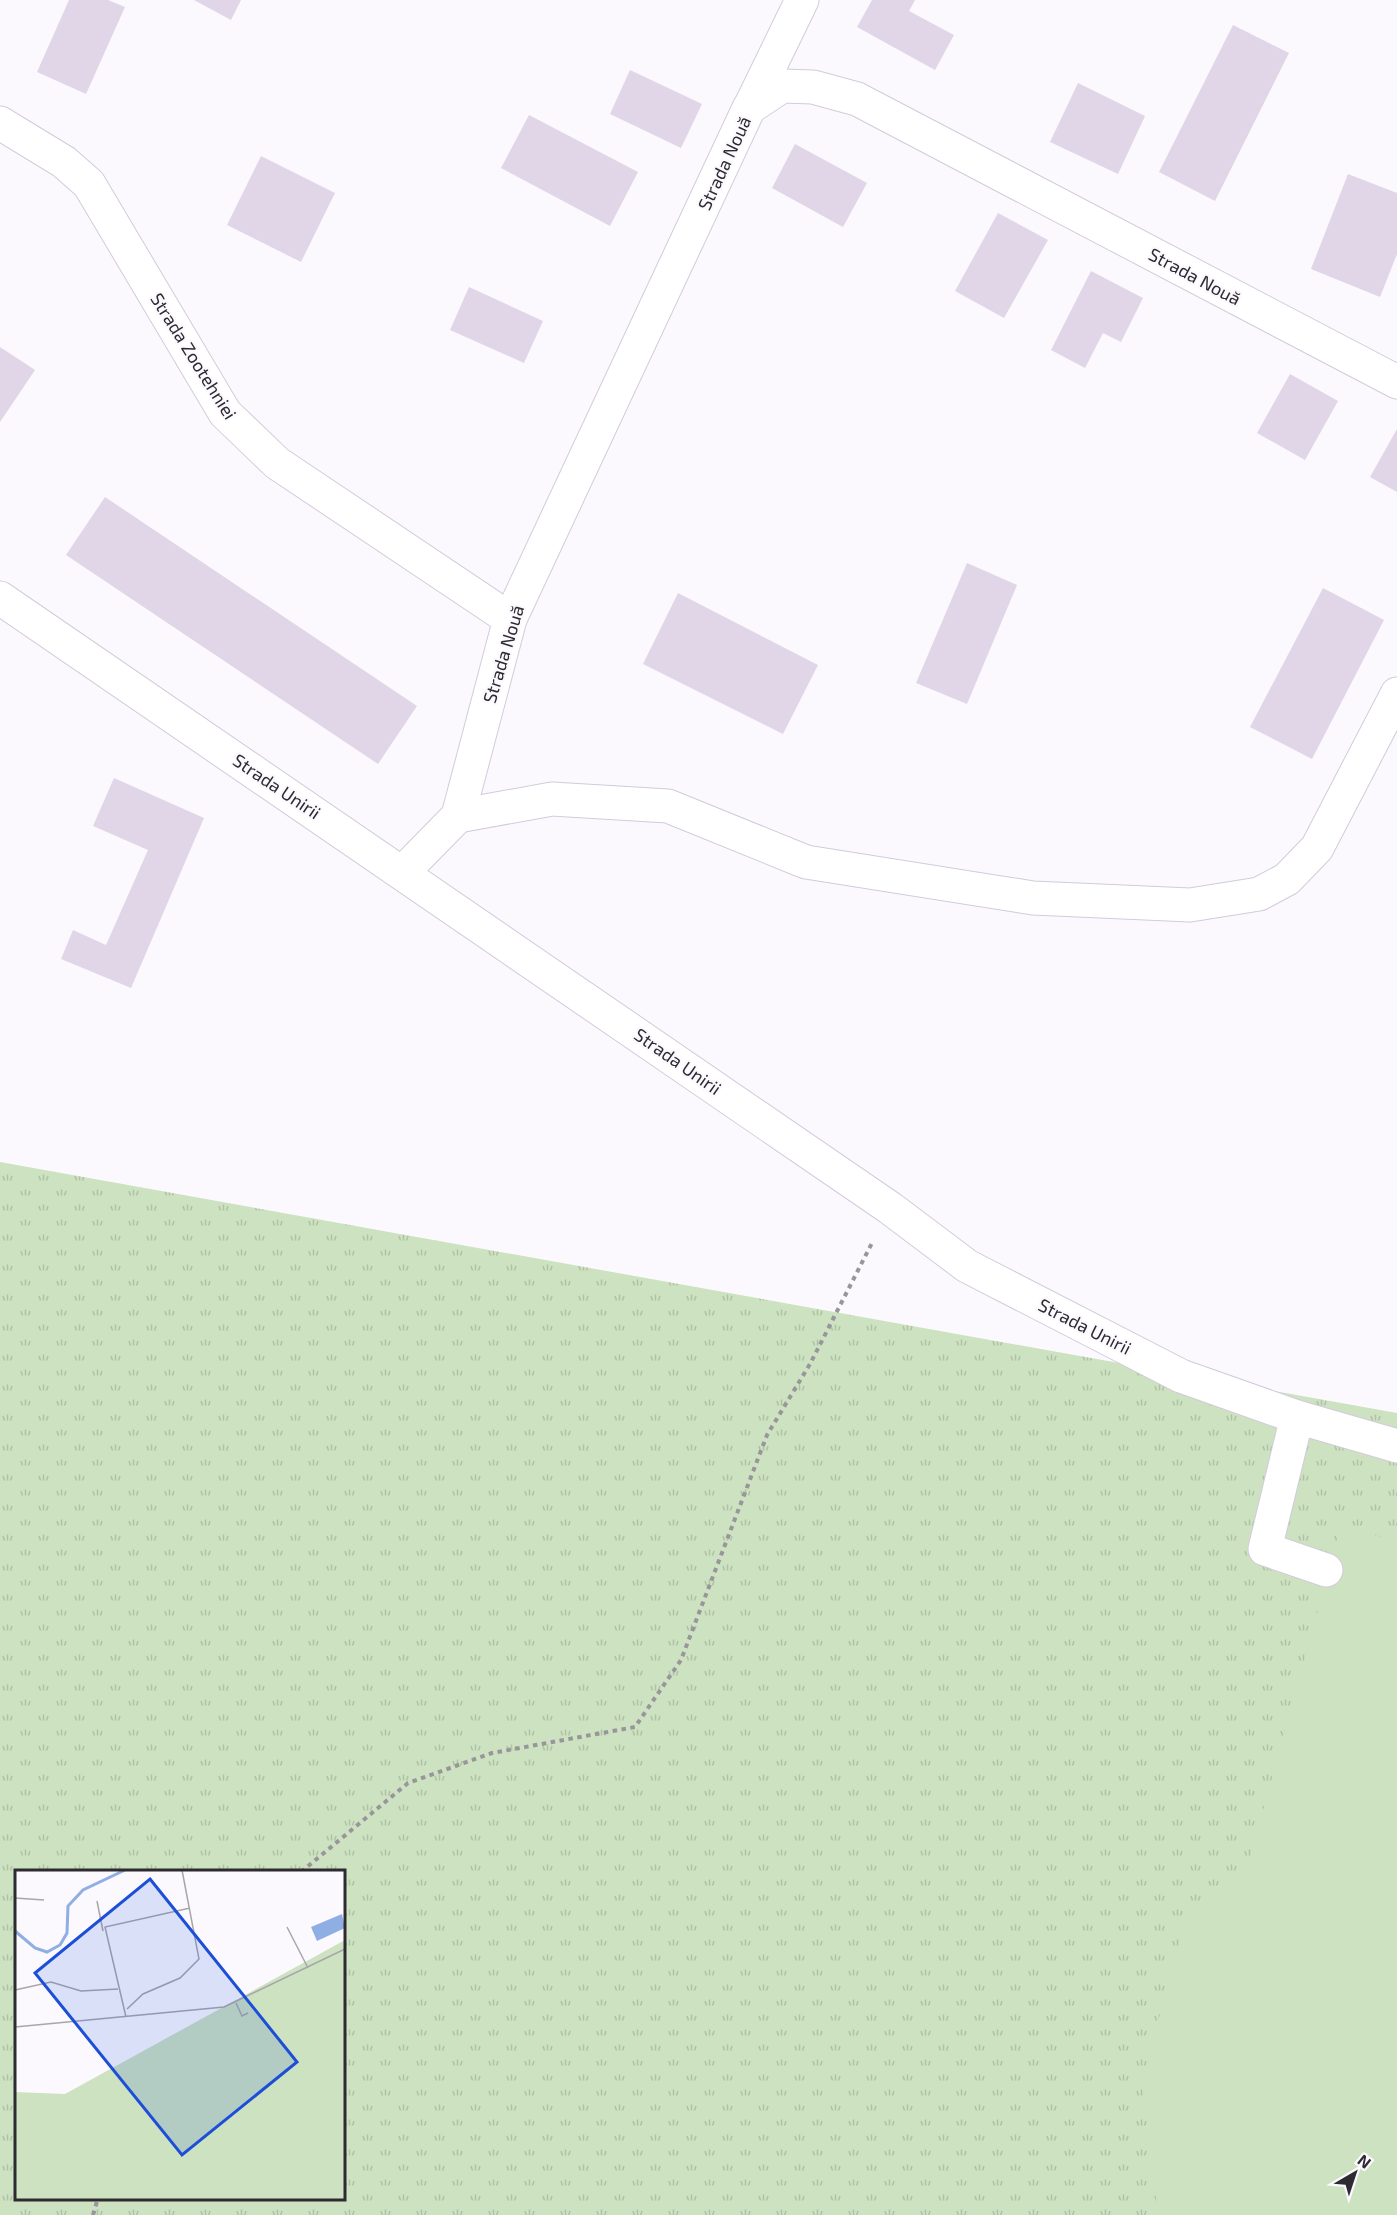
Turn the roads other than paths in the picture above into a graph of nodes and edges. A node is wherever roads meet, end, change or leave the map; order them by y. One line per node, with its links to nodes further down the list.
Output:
1 (802, 0): 2 (street)
2 (749, 108): 4 (street, Strada Nouă); 6 (street, Strada Nouă)
3 (0, 123): 6 (street, Strada Zootehniei)
4 (1397, 382)
5 (0, 598): 9 (street, Strada Unirii)
6 (510, 619): 8 (street, Strada Nouă)
7 (1397, 694): 8 (street)
8 (458, 816): 9 (street, Strada Nouă)
9 (403, 872): 10 (street, Strada Unirii)
10 (1297, 1417): 11 (street, Strada Unirii); 12 (street)
11 (1397, 1446)
12 (1326, 1570)

